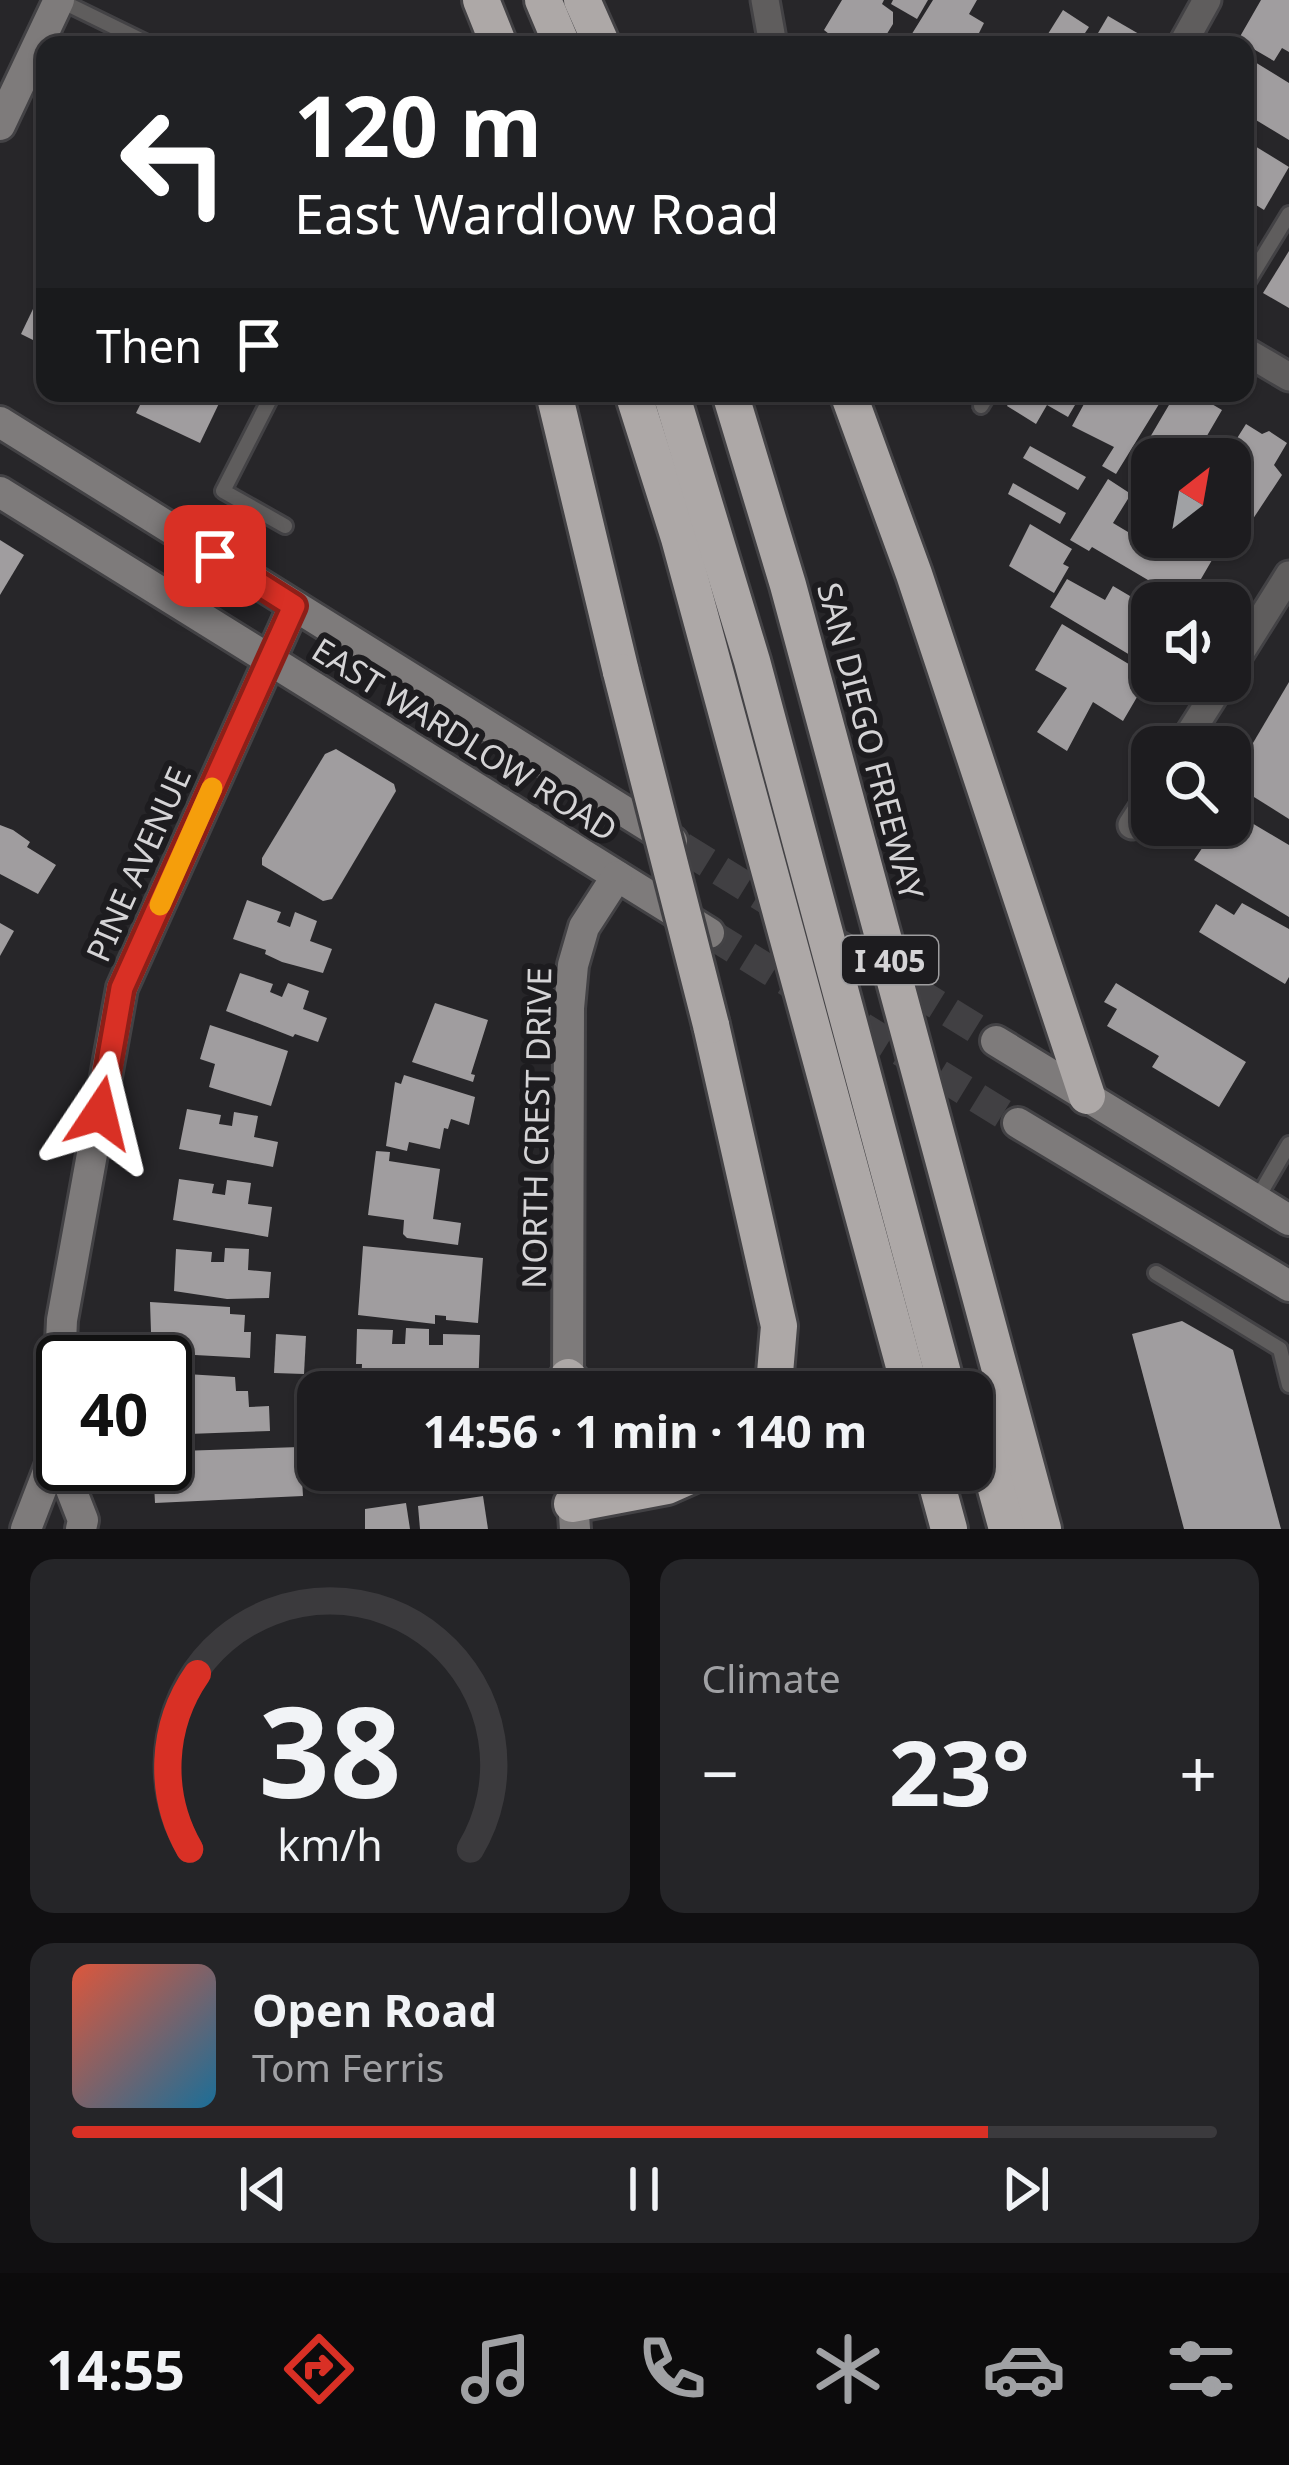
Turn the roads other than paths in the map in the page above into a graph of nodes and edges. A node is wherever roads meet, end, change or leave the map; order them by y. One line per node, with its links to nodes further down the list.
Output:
1 (59, 0): 8 (main road); 9 (lane)
2 (478, 0): 10 (highway); 11 (highway)
3 (523, 0): 12 (highway)
4 (543, 0): 13 (highway)
5 (582, 0): 14 (highway)
6 (765, 0): 15 (street)
7 (1207, 0): 16 (street)
8 (42, 36)
9 (133, 36)
10 (483, 36)
11 (495, 36)
12 (538, 36)
13 (558, 36)
14 (598, 36)
15 (771, 36)
16 (1187, 36)
17 (36, 49): 18 (main road)
18 (0, 125)
19 (1289, 214): 20 (lane)
20 (1254, 271)
21 (1254, 356): 22 (street)
22 (1289, 376)
23 (268, 402): 32 (lane)
24 (556, 402): 52 (highway, bridge)
25 (636, 402): 53 (highway, I 405)
26 (674, 402): 54 (highway)
27 (697, 402): 55 (highway)
28 (733, 402): 69 (highway, SAN DIEGO FREEWAY / I 405)
29 (851, 402): 41 (highway)
30 (0, 422): 34 (main road, EAST WARDLOW ROAD)
31 (0, 492): 36 (main road, EAST WARDLOW ROAD)
32 (284, 526)
33 (1289, 575): 35 (street)
34 (294, 606): 36 (main road, PINE AVENUE); 37 (main road, EAST WARDLOW ROAD)
35 (1251, 636)
36 (269, 660): 38 (main road, EAST WARDLOW ROAD); 49 (main road, PINE AVENUE)
37 (682, 847)
38 (616, 876): 39 (main road, EAST WARDLOW ROAD); 51 (main road, NORTH CREST DRIVE)
39 (709, 933)
40 (996, 1041): 41 (main road)
41 (1088, 1096): 44 (main road)
42 (1018, 1124): 47 (main road)
43 (1289, 1144): 44 (lane)
44 (1257, 1199): 45 (main road)
45 (1289, 1220)
46 (1156, 1273): 50 (lane)
47 (1289, 1286)
48 (1289, 1332): 50 (lane)
49 (61, 1335)
50 (1280, 1349): 56 (lane)
51 (572, 1371)
52 (775, 1371)
53 (905, 1371)
54 (942, 1371)
55 (964, 1371)
56 (1289, 1385)
57 (993, 1478): 68 (highway)
58 (41, 1491): 64 (main road, PINE AVENUE)
59 (71, 1491): 65 (main road, PINE AVENUE)
60 (636, 1491): 63 (highway)
61 (939, 1491): 66 (highway)
62 (974, 1491): 67 (highway)
63 (573, 1501)
64 (26, 1529)
65 (82, 1529)
66 (949, 1529)
67 (984, 1529)
68 (1007, 1529)
69 (1043, 1529)

